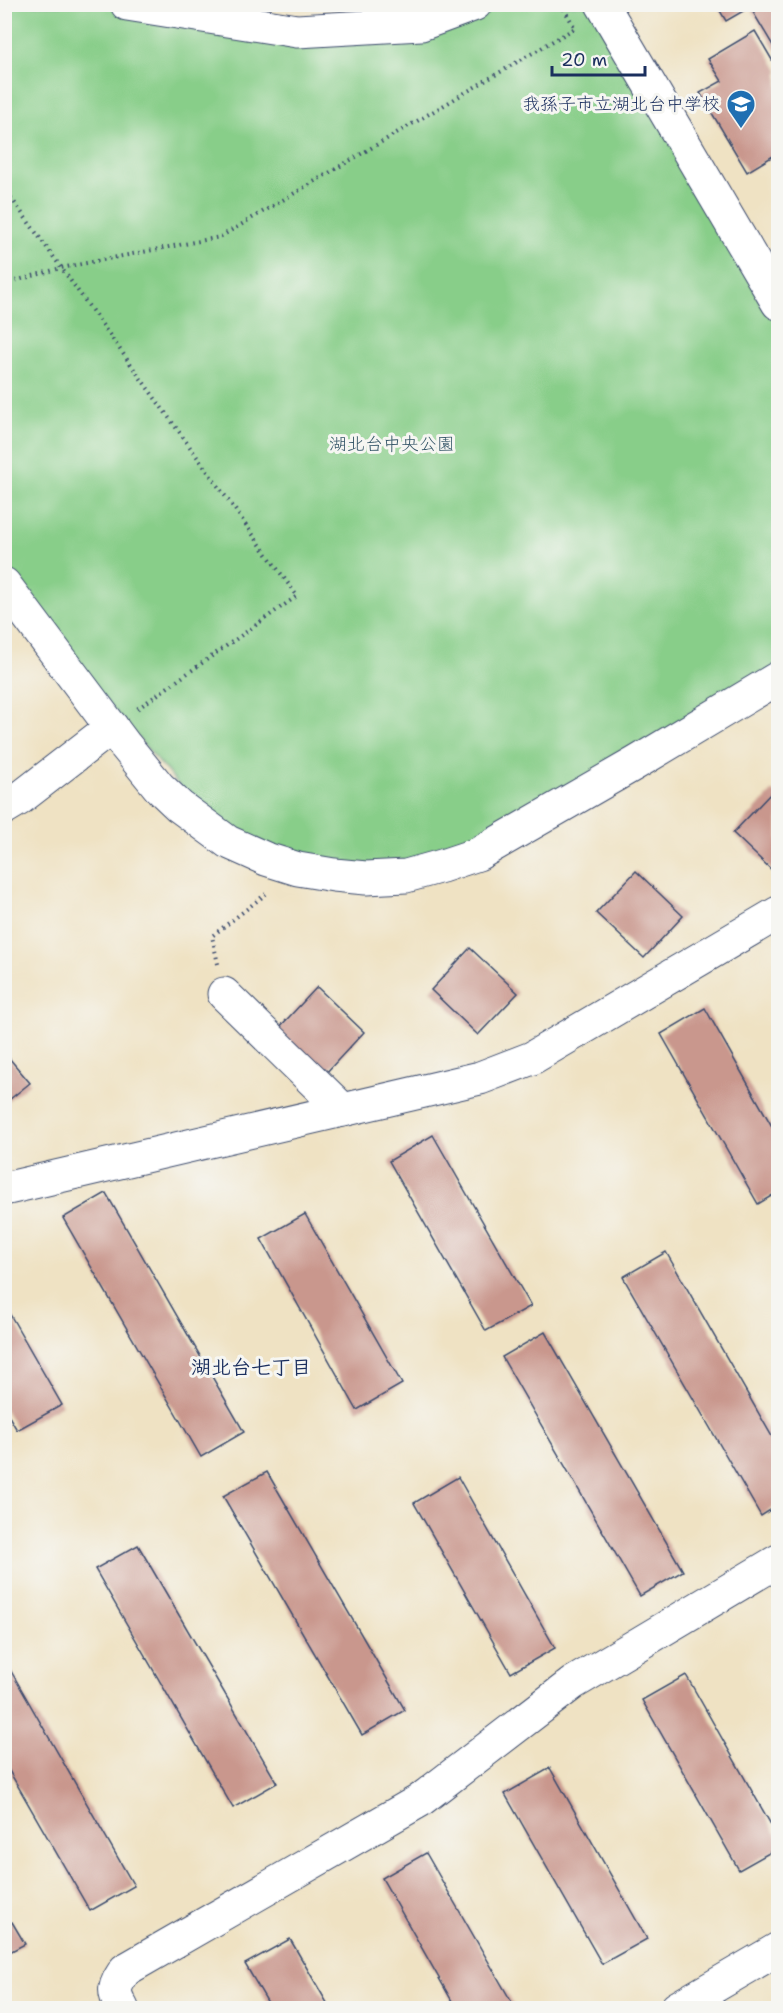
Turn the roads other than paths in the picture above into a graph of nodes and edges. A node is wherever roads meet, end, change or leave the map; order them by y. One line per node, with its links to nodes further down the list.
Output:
1 (126, 4): 4 (street)
2 (476, 4): 4 (street)
3 (602, 4): 5 (street)
4 (245, 14)
5 (778, 303)
6 (4, 584): 8 (street)
7 (778, 678): 8 (street)
8 (112, 727): 9 (street)
9 (4, 807)
10 (778, 914): 12 (street)
11 (224, 994): 12 (street)
12 (343, 1110): 13 (street)
13 (4, 1189)
14 (778, 1561): 16 (street)
15 (778, 1949): 17 (street)
16 (122, 2008)
17 (677, 2008)

